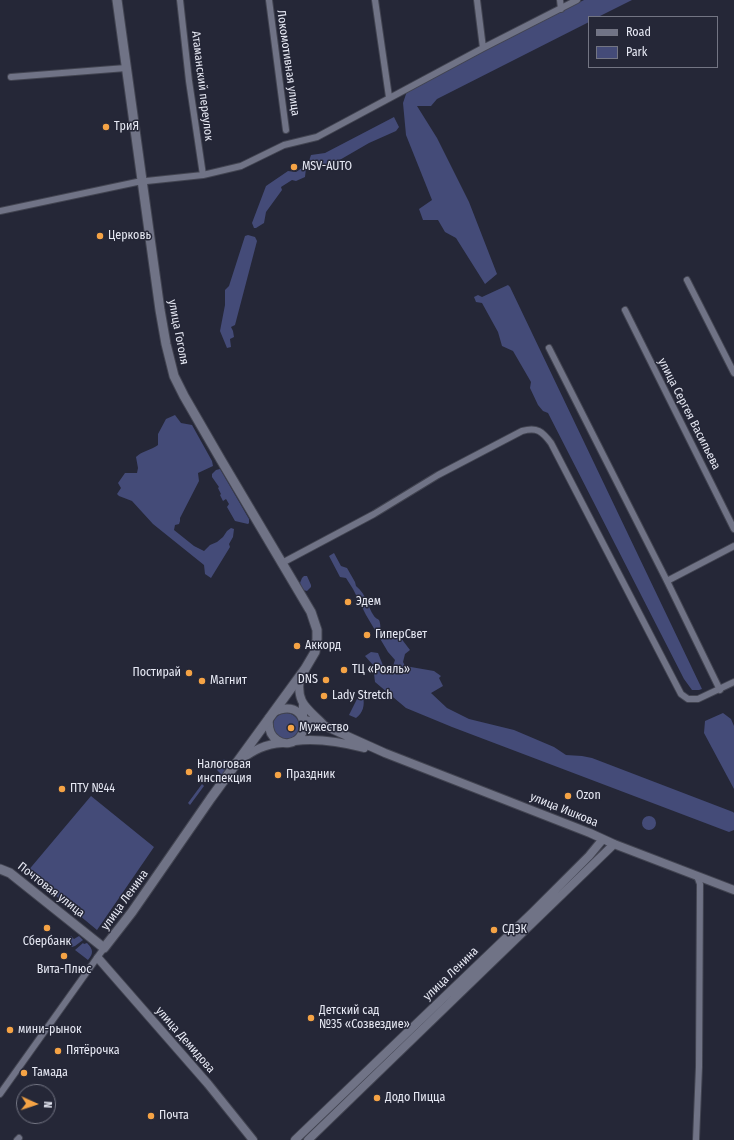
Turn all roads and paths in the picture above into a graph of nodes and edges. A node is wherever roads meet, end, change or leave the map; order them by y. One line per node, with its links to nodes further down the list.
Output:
1 (117, 0): 10 (main road, улица Гоголя)
2 (180, 0): 14 (street, Атаманский переулок)
3 (268, 0): 13 (street, Локомотивная улица)
4 (376, 0): 12 (street)
5 (477, 0): 9 (street)
6 (560, 0): 8 (street)
7 (577, 0): 8 (street)
8 (560, 9): 9 (street)
9 (483, 48): 12 (street)
10 (126, 68): 11 (street); 15 (main road, улица Гоголя)
11 (11, 77)
12 (389, 98): 14 (street)
13 (286, 130)
14 (203, 175): 15 (street)
15 (142, 182): 16 (street); 23 (main road, улица Гоголя)
16 (0, 211)
17 (687, 280): 20 (street)
18 (625, 310): 21 (street, улица Сергея Васильева)
19 (549, 348): 24 (street)
20 (734, 373)
21 (734, 529)
22 (734, 546): 24 (street)
23 (282, 563): 25 (main road, улица Гоголя); 27 (street)
24 (667, 581): 27 (street)
25 (300, 677): 28 (street, улица Гоголя); 29 (main road, улица Гоголя)
26 (734, 682): 27 (street)
27 (720, 690)
28 (303, 705): 30 (street, улица Гоголя); 31 (street)
29 (271, 715): 30 (street); 33 (street); 35 (main road, улица Ленина)
30 (303, 719): 31 (street, улица Ишкова); 32 (street)
31 (325, 726): 34 (street, улица Ишкова)
32 (296, 741): 33 (street); 34 (street, улица Ишкова)
33 (282, 743): 35 (street)
34 (385, 753): 36 (street, улица Ишкова)
35 (238, 762): 41 (main road, улица Ленина)
36 (602, 839): 37 (street, улица Ишкова); 45 (street, улица Ленина)
37 (614, 844): 39 (street, улица Ишкова); 46 (street, улица Ленина)
38 (0, 869): 41 (main road, Почтовая улица)
39 (697, 876): 40 (street, улица Ишкова); 47 (street)
40 (734, 890)
41 (104, 948): 42 (street, улица Ленина)
42 (98, 958): 43 (street, улица Ленина); 44 (street, улица Демидова)
43 (0, 1094)
44 (253, 1140)
45 (295, 1140)
46 (308, 1140)
47 (696, 1140)

